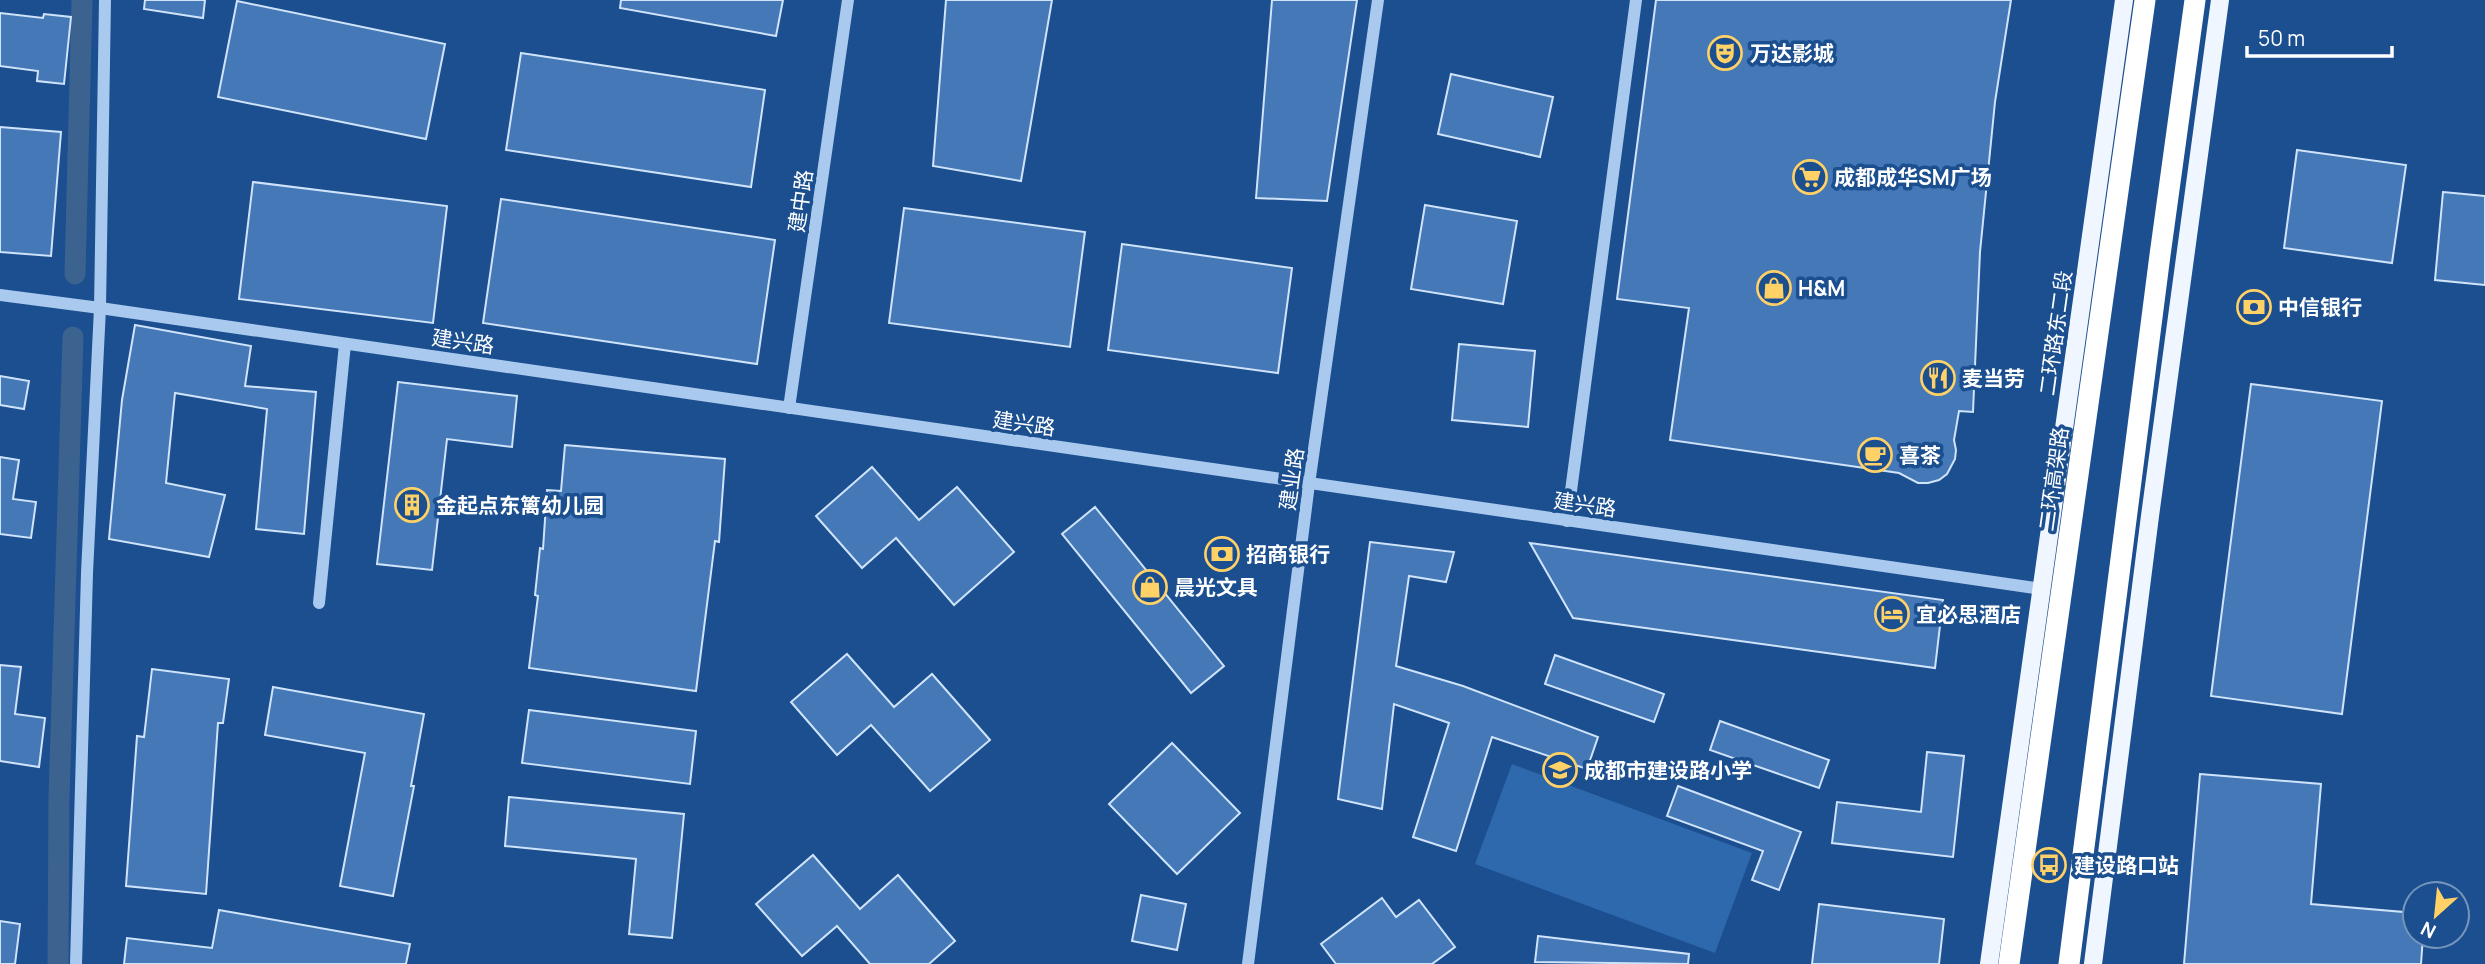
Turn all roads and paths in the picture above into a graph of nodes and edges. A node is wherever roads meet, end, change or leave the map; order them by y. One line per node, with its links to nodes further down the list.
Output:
1 (105, 0): 10 (street)
2 (848, 0): 12 (street, 建中路)
3 (1378, 0): 13 (street, 建业路)
4 (1636, 0): 14 (street)
5 (2124, 0): 15 (main road, 二环路东二段)
6 (2145, 0): 20 (highway, 二环高架路)
7 (2195, 0): 21 (highway)
8 (2220, 0): 22 (main road)
9 (0, 295): 10 (street, 建兴路)
10 (100, 308): 11 (street, 建兴路); 17 (street)
11 (345, 344): 12 (street, 建兴路); 16 (street)
12 (789, 408): 13 (street, 建兴路)
13 (1309, 484): 14 (street, 建兴路); 18 (street, 建业路)
14 (1567, 521): 15 (street, 建兴路)
15 (2042, 589): 19 (main road, 二环路东二段)
16 (319, 603)
17 (76, 964)
18 (1248, 964)
19 (1989, 964)
20 (2009, 964)
21 (2069, 964)
22 (2093, 964)

